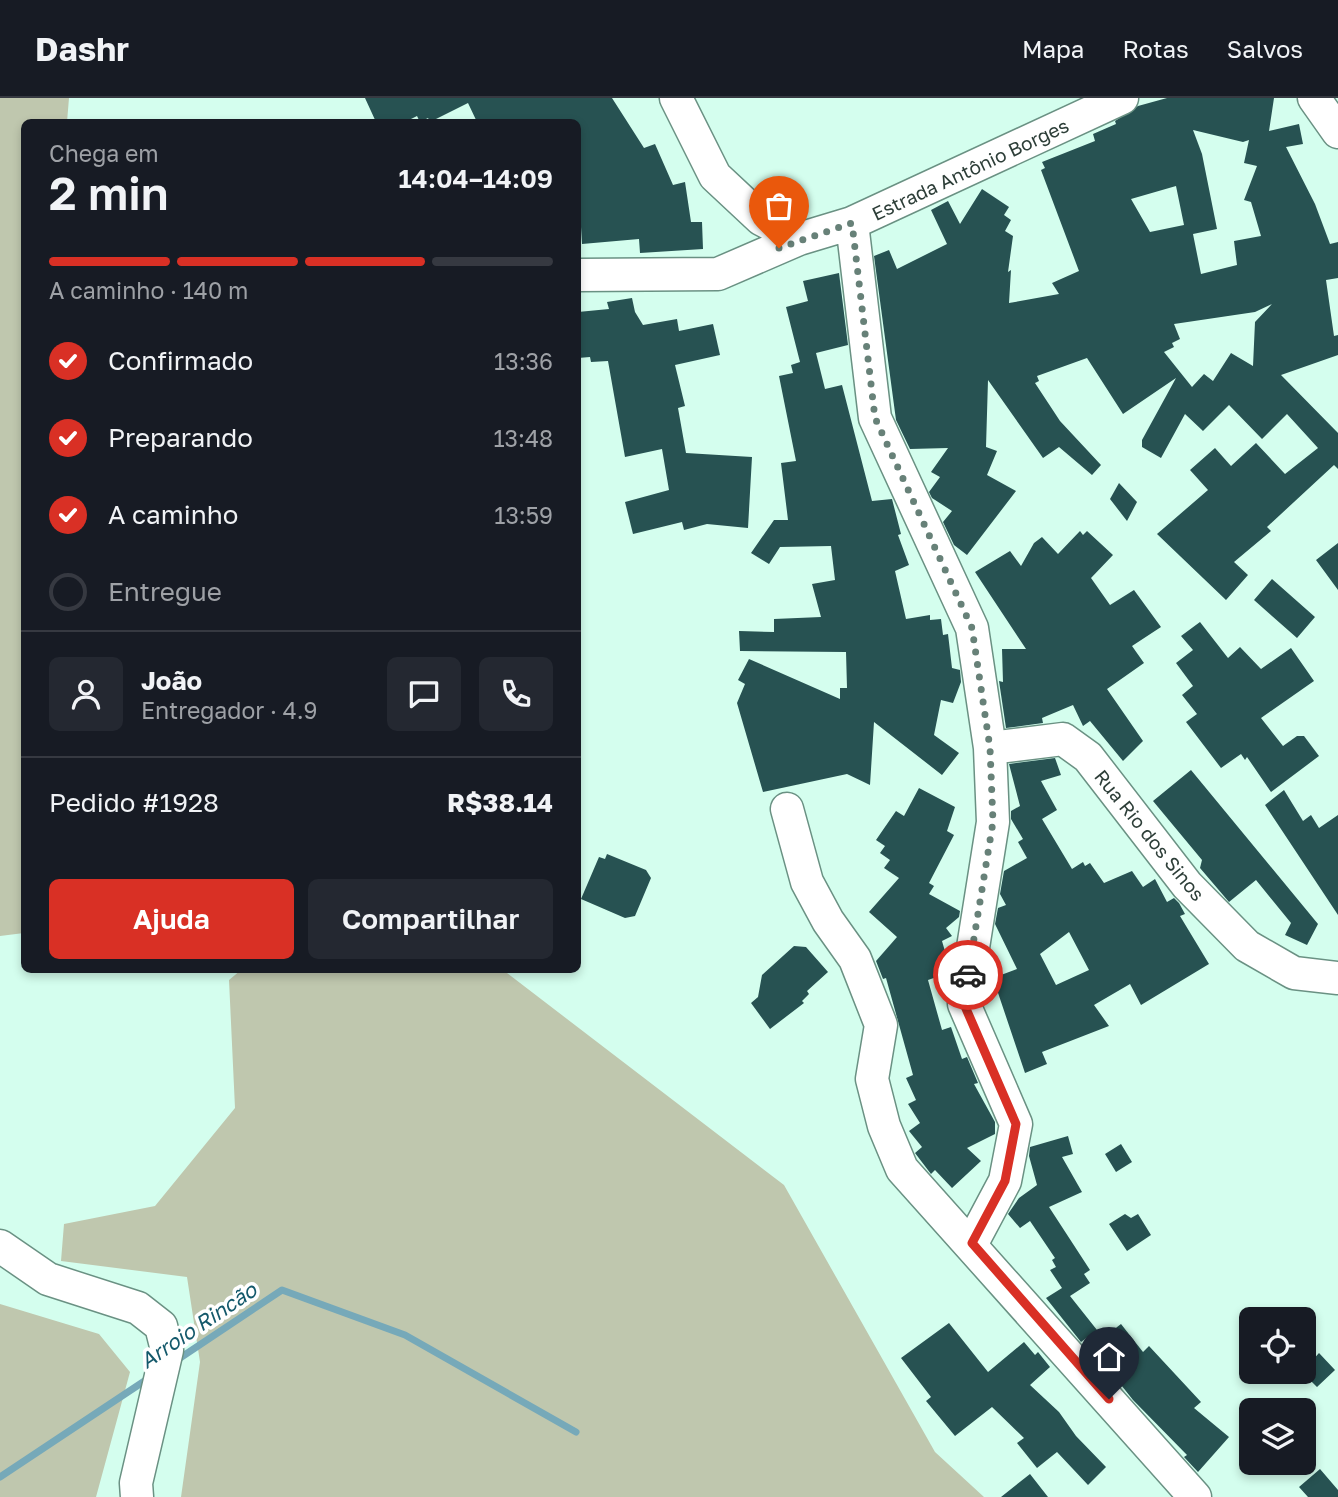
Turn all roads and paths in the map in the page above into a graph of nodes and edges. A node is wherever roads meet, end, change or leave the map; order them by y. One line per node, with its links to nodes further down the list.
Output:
1 (676, 98): 6 (street)
2 (1122, 98): 5 (street, Estrada Antônio Borges)
3 (1314, 98): 4 (street)
4 (1338, 132)
5 (852, 223): 6 (street, Estrada Antônio Borges); 8 (street)
6 (799, 239): 7 (street, Estrada Antônio Borges)
7 (581, 275)
8 (990, 748): 10 (street, Rua Rio dos Sinos); 11 (street)
9 (787, 809): 11 (street)
10 (1338, 978)
11 (972, 1243): 14 (street)
12 (0, 1246): 13 (street)
13 (137, 1497)
14 (1195, 1497)

